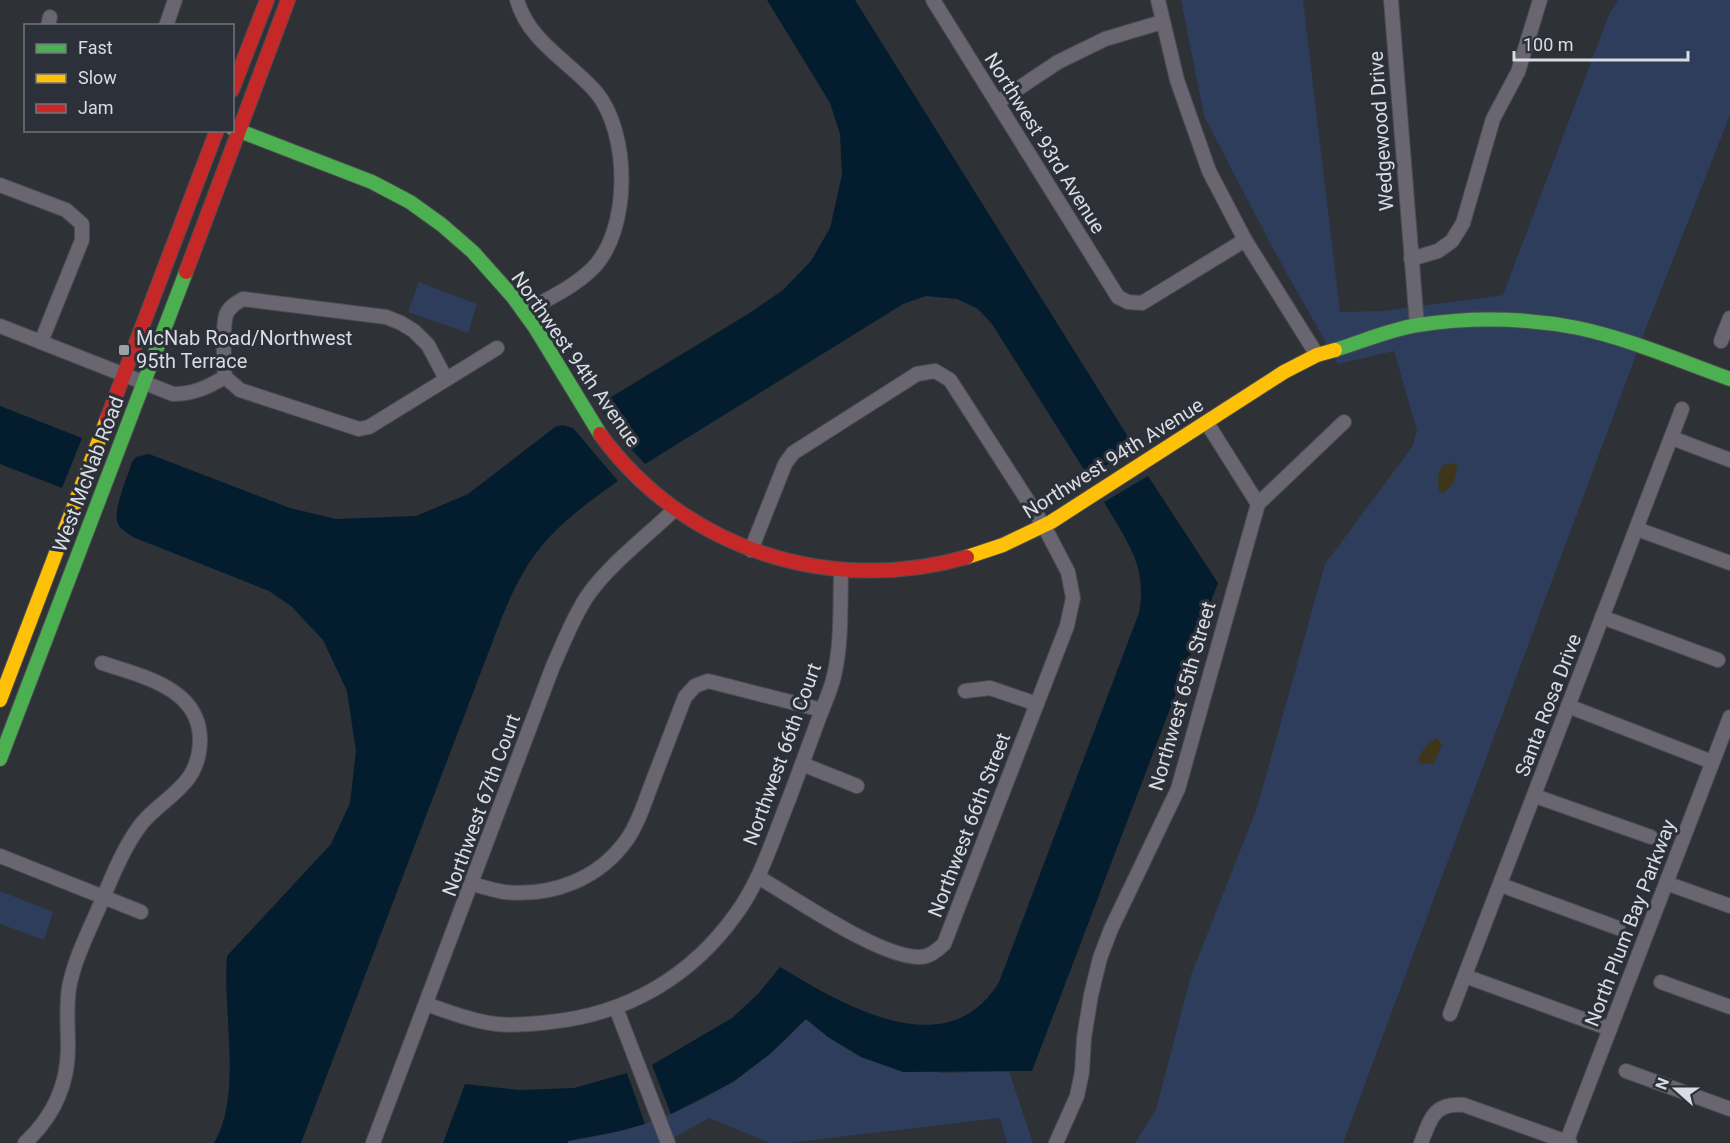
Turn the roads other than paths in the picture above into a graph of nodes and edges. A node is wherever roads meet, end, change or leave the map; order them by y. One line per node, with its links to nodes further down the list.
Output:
1 (176, 0): 10 (street)
2 (267, 0): 11 (street)
3 (288, 0): 13 (street, West McNab Road)
4 (517, 0): 18 (street)
5 (933, 0): 12 (street, Northwest 93rd Avenue)
6 (1158, 0): 9 (street)
7 (1391, 0): 17 (street, Wedgewood Drive)
8 (1540, 0): 17 (street)
9 (1162, 22): 12 (street); 16 (street)
10 (167, 24)
11 (234, 85)
12 (998, 102): 16 (street, Northwest 93rd Avenue)
13 (236, 129): 18 (street, Northwest 94th Avenue); 30 (street, West McNab Road)
14 (216, 132): 26 (street, West McNab Road)
15 (0, 184): 23 (street)
16 (1245, 240): 25 (street)
17 (1411, 260): 20 (street, Wedgewood Drive)
18 (524, 312): 37 (street, Northwest 94th Avenue)
19 (1730, 318): 22 (street)
20 (1417, 324): 25 (street, Northwest 94th Avenue); 29 (street, Northwest 94th Avenue)
21 (0, 326): 23 (street)
22 (1721, 340)
23 (41, 342): 26 (street)
24 (497, 348): 28 (street)
25 (1317, 355): 33 (street, Northwest 94th Avenue)
26 (124, 374): 30 (street); 47 (street, West McNab Road)
27 (225, 377): 28 (street); 28 (street); 30 (street)
28 (446, 379)
29 (1730, 379)
30 (145, 382): 52 (street, West McNab Road)
31 (1682, 409): 34 (street, Santa Rosa Drive)
32 (1344, 422): 36 (street)
33 (1207, 423): 36 (street); 38 (street, Northwest 94th Avenue)
34 (1672, 438): 35 (street); 39 (street, Santa Rosa Drive)
35 (1730, 460)
36 (1258, 504): 79 (street, Northwest 65th Street)
37 (674, 510): 40 (street, Northwest 94th Avenue); 61 (street, Northwest 67th Court)
38 (1044, 526): 40 (street, Northwest 66th Street); 42 (street, Northwest 94th Avenue); 48 (street, Northwest 66th Street)
39 (1637, 529): 41 (street); 43 (street, Santa Rosa Drive)
40 (751, 550): 42 (street, Northwest 94th Avenue)
41 (1730, 563)
42 (842, 572): 50 (street, Northwest 66th Court)
43 (1602, 617): 44 (street); 49 (street, Santa Rosa Drive)
44 (1718, 660)
45 (102, 663): 63 (street)
46 (965, 691): 48 (street)
47 (0, 700)
48 (1037, 704): 59 (street, Northwest 66th Street)
49 (1568, 706): 53 (street); 56 (street, Santa Rosa Drive)
50 (822, 710): 54 (street, Northwest 66th Court); 61 (street)
51 (1728, 725): 53 (street, North Plum Bay Parkway)
52 (0, 759)
53 (1712, 762): 60 (street, North Plum Bay Parkway)
54 (802, 764): 55 (street); 59 (street, Northwest 66th Court)
55 (857, 786)
56 (1535, 796): 57 (street); 62 (street, Santa Rosa Drive)
57 (1651, 837)
58 (0, 856): 63 (street)
59 (758, 877): 71 (street, Northwest 66th Court)
60 (1666, 883): 64 (street); 73 (street, North Plum Bay Parkway)
61 (472, 884): 69 (street, Northwest 67th Court)
62 (1501, 885): 66 (street); 67 (street, Santa Rosa Drive)
63 (104, 896): 65 (street); 76 (street)
64 (1730, 906)
65 (141, 912)
66 (1618, 928)
67 (1465, 976): 72 (street, Santa Rosa Drive); 73 (street)
68 (1661, 982): 70 (street)
69 (426, 1004): 71 (street, Northwest 66th Court); 77 (street, Northwest 67th Court)
70 (1730, 1007)
71 (616, 1008): 78 (street)
72 (1450, 1014)
73 (1610, 1029): 81 (street, North Plum Bay Parkway)
74 (1626, 1071): 75 (street)
75 (1730, 1109)
76 (25, 1143)
77 (373, 1143)
78 (668, 1143)
79 (1056, 1143)
80 (1421, 1143): 81 (street)
81 (1568, 1143)

